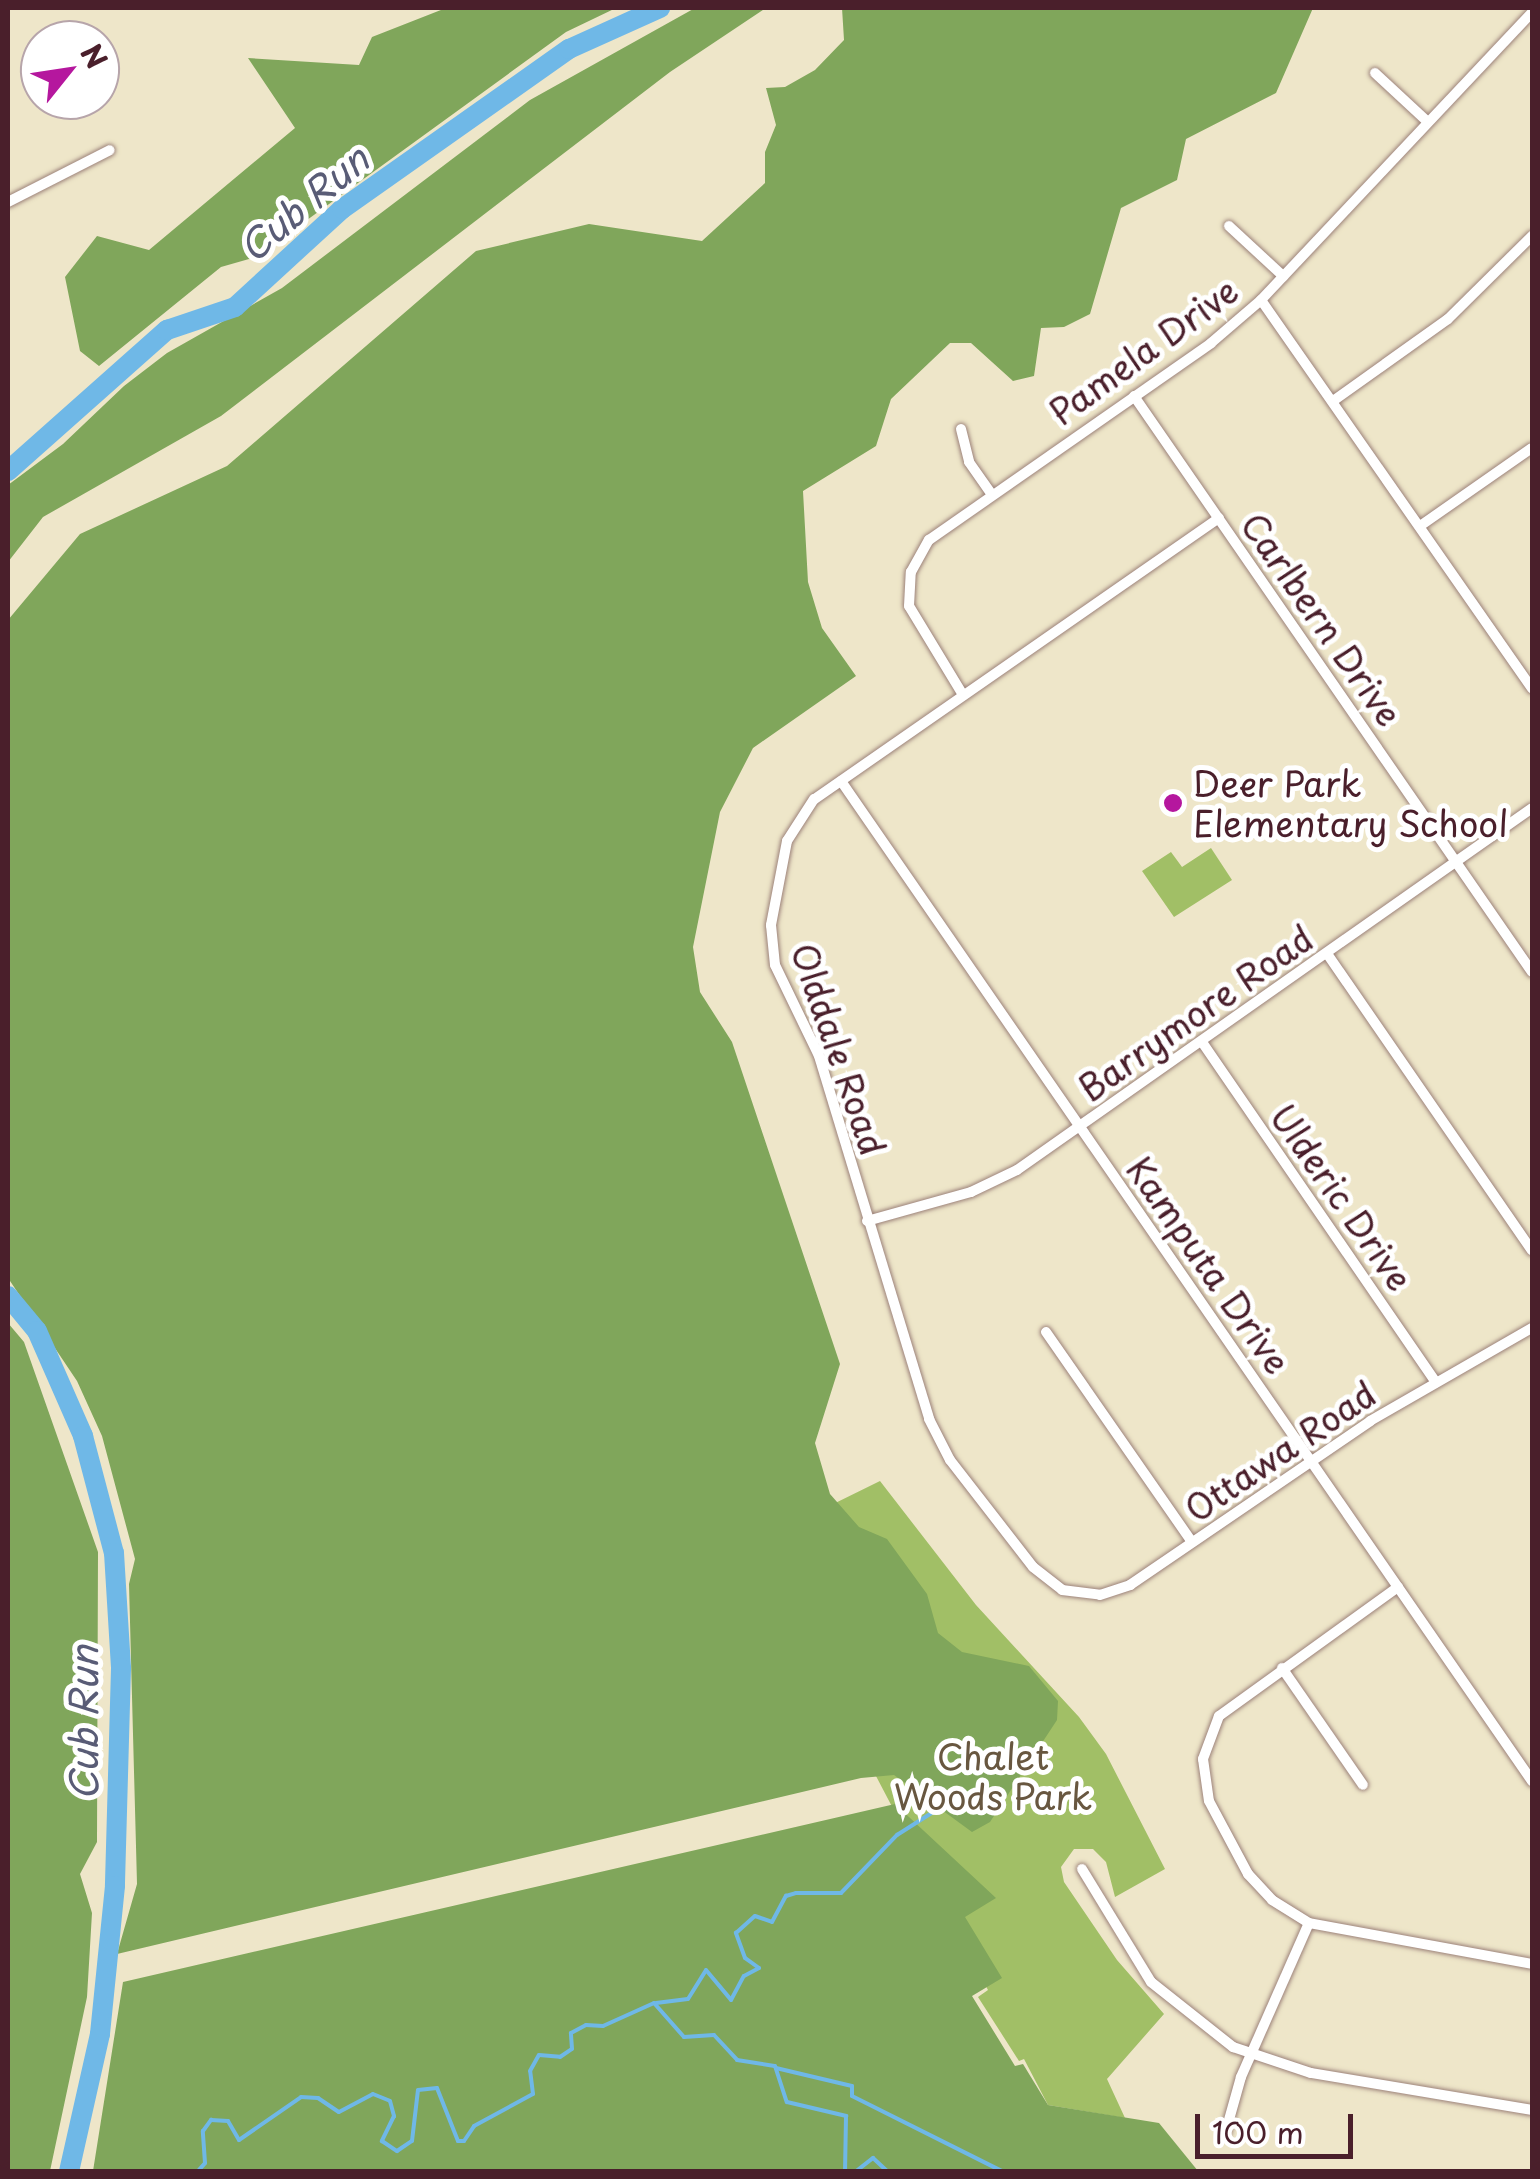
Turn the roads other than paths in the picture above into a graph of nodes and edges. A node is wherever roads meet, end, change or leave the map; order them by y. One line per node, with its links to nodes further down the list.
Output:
1 (1532, 12): 3 (street, Pamela Drive)
2 (1375, 73): 3 (street)
3 (1428, 122): 8 (street, Pamela Drive)
4 (110, 150): 5 (street)
5 (8, 202)
6 (1229, 226): 8 (street)
7 (1532, 236): 11 (street)
8 (1283, 276): 9 (street, Pamela Drive)
9 (1262, 300): 10 (street, Pamela Drive); 11 (street)
10 (1134, 396): 14 (street, Pamela Drive); 15 (street, Carlbern Drive)
11 (1333, 400): 16 (street)
12 (961, 429): 14 (street)
13 (1532, 448): 16 (street)
14 (992, 494): 18 (street, Pamela Drive)
15 (1219, 518): 18 (street, Olddale Road); 21 (street, Carlbern Drive)
16 (1420, 526): 17 (street)
17 (1532, 688)
18 (964, 695): 19 (street, Olddale Road)
19 (841, 781): 25 (street, Kamputa Drive); 26 (street, Olddale Road)
20 (1532, 808): 21 (street, Barrymore Road)
21 (1458, 864): 22 (street, Barrymore Road); 23 (street, Carlbern Drive)
22 (1328, 954): 24 (street, Barrymore Road); 27 (street)
23 (1532, 972)
24 (1202, 1042): 25 (street, Barrymore Road); 30 (street, Ulderic Drive)
25 (1080, 1127): 26 (street, Barrymore Road); 31 (street, Kamputa Drive)
26 (867, 1221): 33 (street, Olddale Road)
27 (1532, 1251)
28 (1532, 1328): 30 (street, Ottawa Road)
29 (1046, 1332): 32 (street)
30 (1436, 1382): 31 (street, Ottawa Road)
31 (1311, 1460): 32 (street, Ottawa Road); 34 (street, Kamputa Drive)
32 (1192, 1542): 33 (street, Ottawa Road)
33 (1054, 1585)
34 (1398, 1586): 35 (street); 36 (street, Kamputa Drive)
35 (1282, 1668): 37 (street); 39 (street)
36 (1532, 1781)
37 (1363, 1785)
38 (1082, 1869): 41 (street)
39 (1308, 1923): 40 (street); 41 (street)
40 (1532, 1964)
41 (1251, 2055): 42 (street); 43 (street)
42 (1532, 2110)
43 (1225, 2134)

